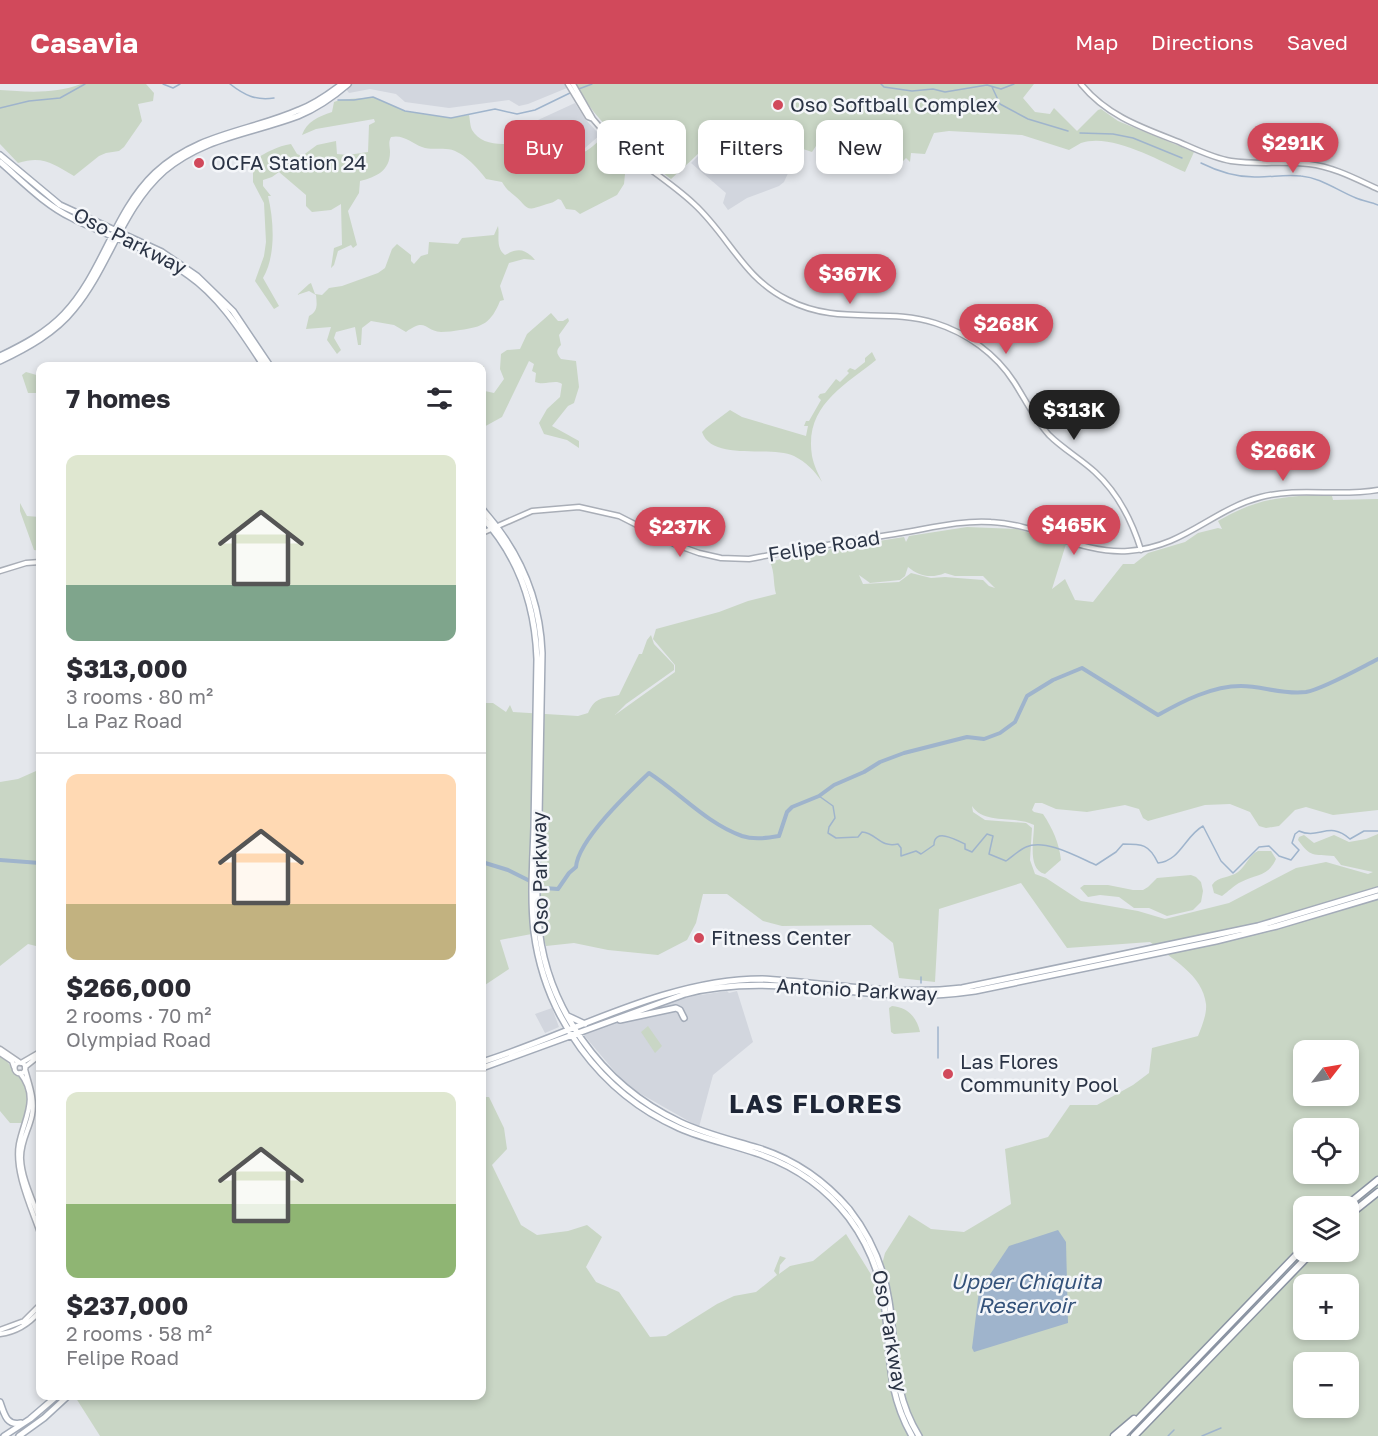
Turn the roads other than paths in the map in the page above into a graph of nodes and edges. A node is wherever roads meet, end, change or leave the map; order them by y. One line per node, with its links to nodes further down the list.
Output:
1 (342, 84): 10 (main road)
2 (348, 84): 10 (main road)
3 (568, 84): 6 (main road)
4 (573, 84): 6 (main road)
5 (1082, 84): 9 (main road)
6 (576, 95): 20 (main road)
7 (0, 155): 10 (main road, Oso Parkway)
8 (0, 162): 10 (main road, Oso Parkway)
9 (1378, 189)
10 (116, 234): 11 (main road); 12 (main road); 13 (main road, Oso Parkway); 14 (main road, Oso Parkway)
11 (0, 356)
12 (0, 361)
13 (261, 362)
14 (267, 362)
15 (1378, 490): 20 (main road, Felipe Road)
16 (486, 515): 18 (main road, Oso Parkway)
17 (486, 520): 18 (main road, Oso Parkway)
18 (494, 527): 19 (main road, Felipe Road); 20 (main road, Felipe Road); 25 (main road, Oso Parkway)
19 (486, 531)
20 (1141, 550)
21 (36, 562): 22 (main road)
22 (0, 571)
23 (1378, 890): 29 (main road, Antonio Parkway)
24 (1378, 896): 28 (main road, Antonio Parkway)
25 (535, 908): 26 (main road, Oso Parkway); 30 (main road, Oso Parkway)
26 (567, 1016): 29 (main road); 30 (main road, Oso Parkway)
27 (684, 1018): 28 (main road)
28 (613, 1020): 30 (main road, Antonio Parkway)
29 (585, 1024): 30 (main road, Antonio Parkway)
30 (573, 1032): 31 (main road, Antonio Parkway); 60 (main road, Oso Parkway); 61 (main road, Oso Parkway)
31 (525, 1049): 35 (main road, Antonio Parkway); 37 (main road, Antonio Parkway)
32 (0, 1051): 36 (main road); 38 (main road)
33 (36, 1055): 36 (main road)
34 (36, 1057): 39 (main road)
35 (486, 1061)
36 (20, 1063): 38 (main road); 39 (main road)
37 (486, 1066)
38 (14, 1067): 40 (main road)
39 (25, 1068): 40 (main road); 45 (main road)
40 (20, 1073): 46 (main road)
41 (1378, 1180): 43 (highway)
42 (1378, 1192): 44 (highway)
43 (1358, 1196)
44 (1359, 1207)
45 (36, 1210)
46 (36, 1221)
47 (1293, 1258): 55 (highway)
48 (1302, 1262): 64 (highway)
49 (36, 1309): 51 (main road)
50 (36, 1315): 51 (main road)
51 (0, 1332)
52 (52, 1400): 56 (main road)
53 (64, 1400): 59 (main road)
54 (0, 1401): 56 (main road); 58 (main road)
55 (1155, 1401): 62 (highway); 63 (highway)
56 (30, 1419): 58 (main road)
57 (1, 1431): 58 (main road)
58 (6, 1435)
59 (19, 1436)
60 (912, 1436)
61 (918, 1436)
62 (1114, 1436)
63 (1122, 1436)
64 (1136, 1436)

